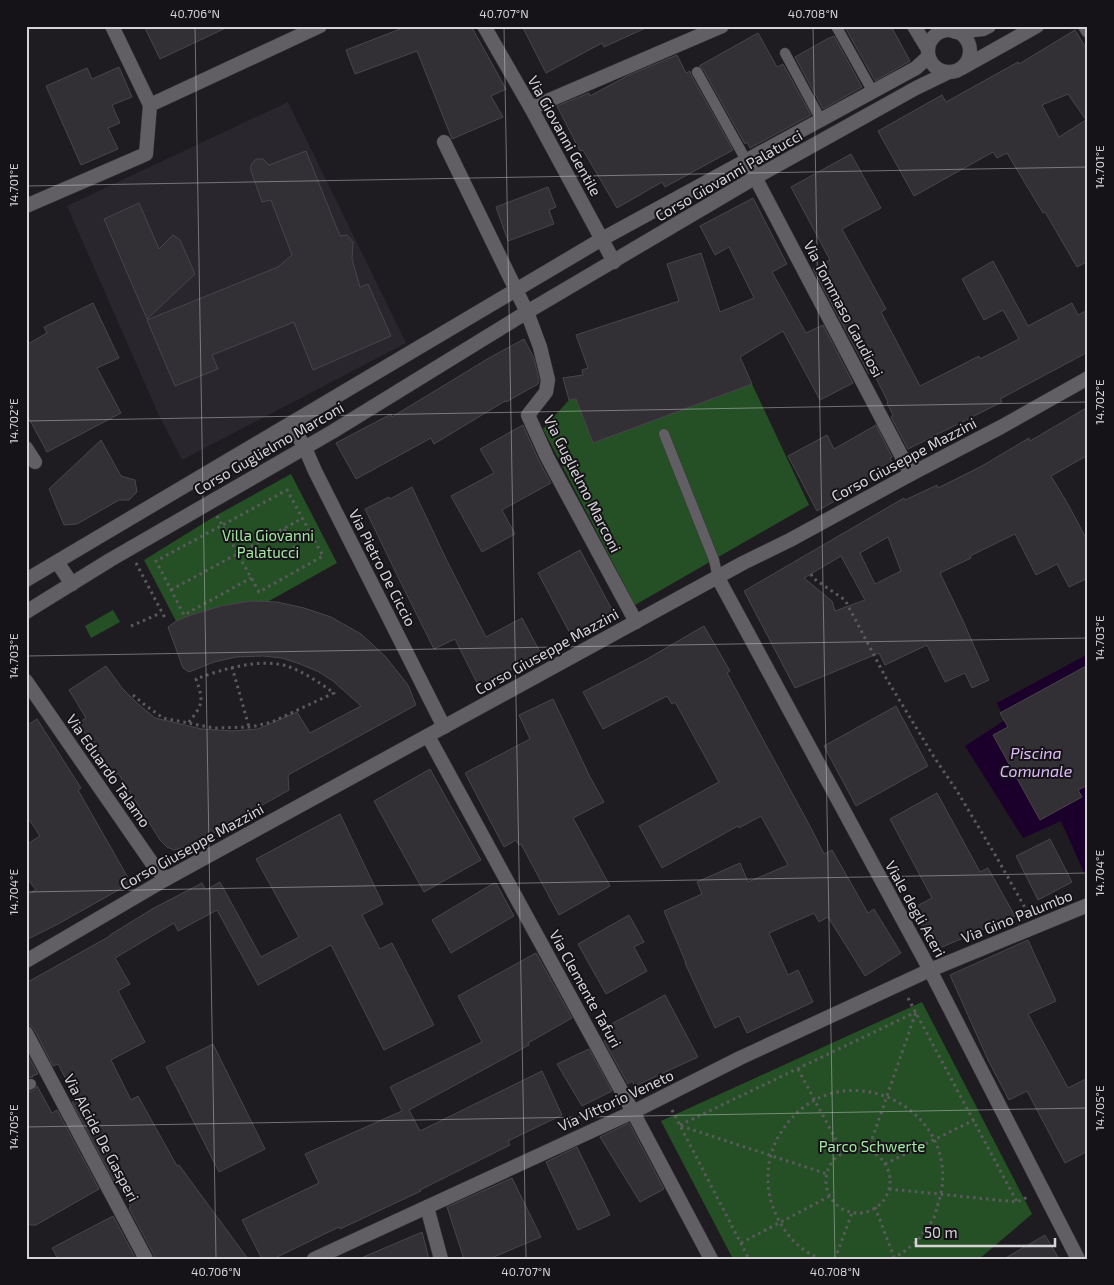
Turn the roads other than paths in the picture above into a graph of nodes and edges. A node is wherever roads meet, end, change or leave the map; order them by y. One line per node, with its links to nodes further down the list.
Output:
1 (112, 26): 18 (street)
2 (320, 26): 18 (street)
3 (484, 26): 19 (street, Via Giovanni Gentile)
4 (722, 26): 19 (street)
5 (836, 26): 17 (lane)
6 (914, 26): 14 (street)
7 (937, 26): 12 (street)
8 (989, 26): 12 (street, Corso Giovanni Palatucci)
9 (1037, 26): 15 (street, Corso Giovanni Palatucci)
10 (1085, 26): 11 (street)
11 (1088, 31)
12 (956, 32): 14 (street, Corso Giovanni Palatucci); 15 (street)
13 (784, 53): 20 (lane)
14 (928, 53): 15 (street); 17 (street, Corso Giovanni Palatucci)
15 (955, 70): 23 (street, Corso Giovanni Palatucci)
16 (697, 72): 22 (lane)
17 (873, 92): 20 (street, Corso Giovanni Palatucci)
18 (150, 106): 24 (street)
19 (531, 108): 25 (street, Via Giovanni Gentile)
20 (821, 120): 22 (street, Corso Giovanni Palatucci)
21 (444, 142): 27 (street, Via Guglielmo Marconi)
22 (746, 160): 23 (street, Via Tommaso Gaudiosi); 25 (street, Corso Giovanni Palatucci)
23 (756, 178): 26 (street, Corso Giovanni Palatucci); 35 (street, Via Tommaso Gaudiosi)
24 (26, 206)
25 (602, 238): 26 (street, Via Giovanni Gentile); 27 (street, Corso Giovanni Palatucci)
26 (614, 262): 28 (street, Corso Giovanni Palatucci)
27 (516, 290): 28 (street, Via Guglielmo Marconi); 30 (street, Corso Guglielmo Marconi)
28 (527, 312): 33 (street, Corso Guglielmo Marconi); 41 (street, Via Guglielmo Marconi)
29 (1088, 378): 35 (street, Corso Giuseppe Mazzini)
30 (290, 424): 33 (street, Via Pietro De Ciccio); 36 (street, Corso Guglielmo Marconi)
31 (664, 434): 37 (lane)
32 (26, 448): 34 (street)
33 (305, 448): 39 (street, Corso Guglielmo Marconi); 43 (street, Via Pietro De Ciccio)
34 (34, 462)
35 (911, 474): 37 (street, Corso Giuseppe Mazzini)
36 (57, 562): 38 (street, Corso Guglielmo Marconi); 39 (street)
37 (718, 578): 41 (street, Corso Giuseppe Mazzini); 48 (street, Viale degli Aceri)
38 (26, 580)
39 (72, 584): 40 (street, Corso Guglielmo Marconi)
40 (26, 612)
41 (636, 622): 43 (street, Corso Giuseppe Mazzini)
42 (26, 680): 45 (street, Via Eduardo Talamo)
43 (444, 727): 44 (street, Corso Giuseppe Mazzini)
44 (428, 736): 45 (street, Corso Giuseppe Mazzini); 50 (street, Via Clemente Tafuri)
45 (166, 879): 47 (street, Corso Giuseppe Mazzini)
46 (1088, 905): 48 (street, Via Gino Palumbo)
47 (26, 961)
48 (930, 970): 50 (street, Via Vittorio Veneto); 56 (street, Viale degli Aceri)
49 (26, 1034): 52 (street, Via Alcide De Gasperi)
50 (633, 1112): 51 (street, Via Vittorio Veneto); 55 (street, Via Clemente Tafuri)
51 (427, 1207): 53 (street, Via Vittorio Veneto); 54 (street)
52 (146, 1259)
53 (314, 1259)
54 (442, 1259)
55 (711, 1259)
56 (1078, 1259)

